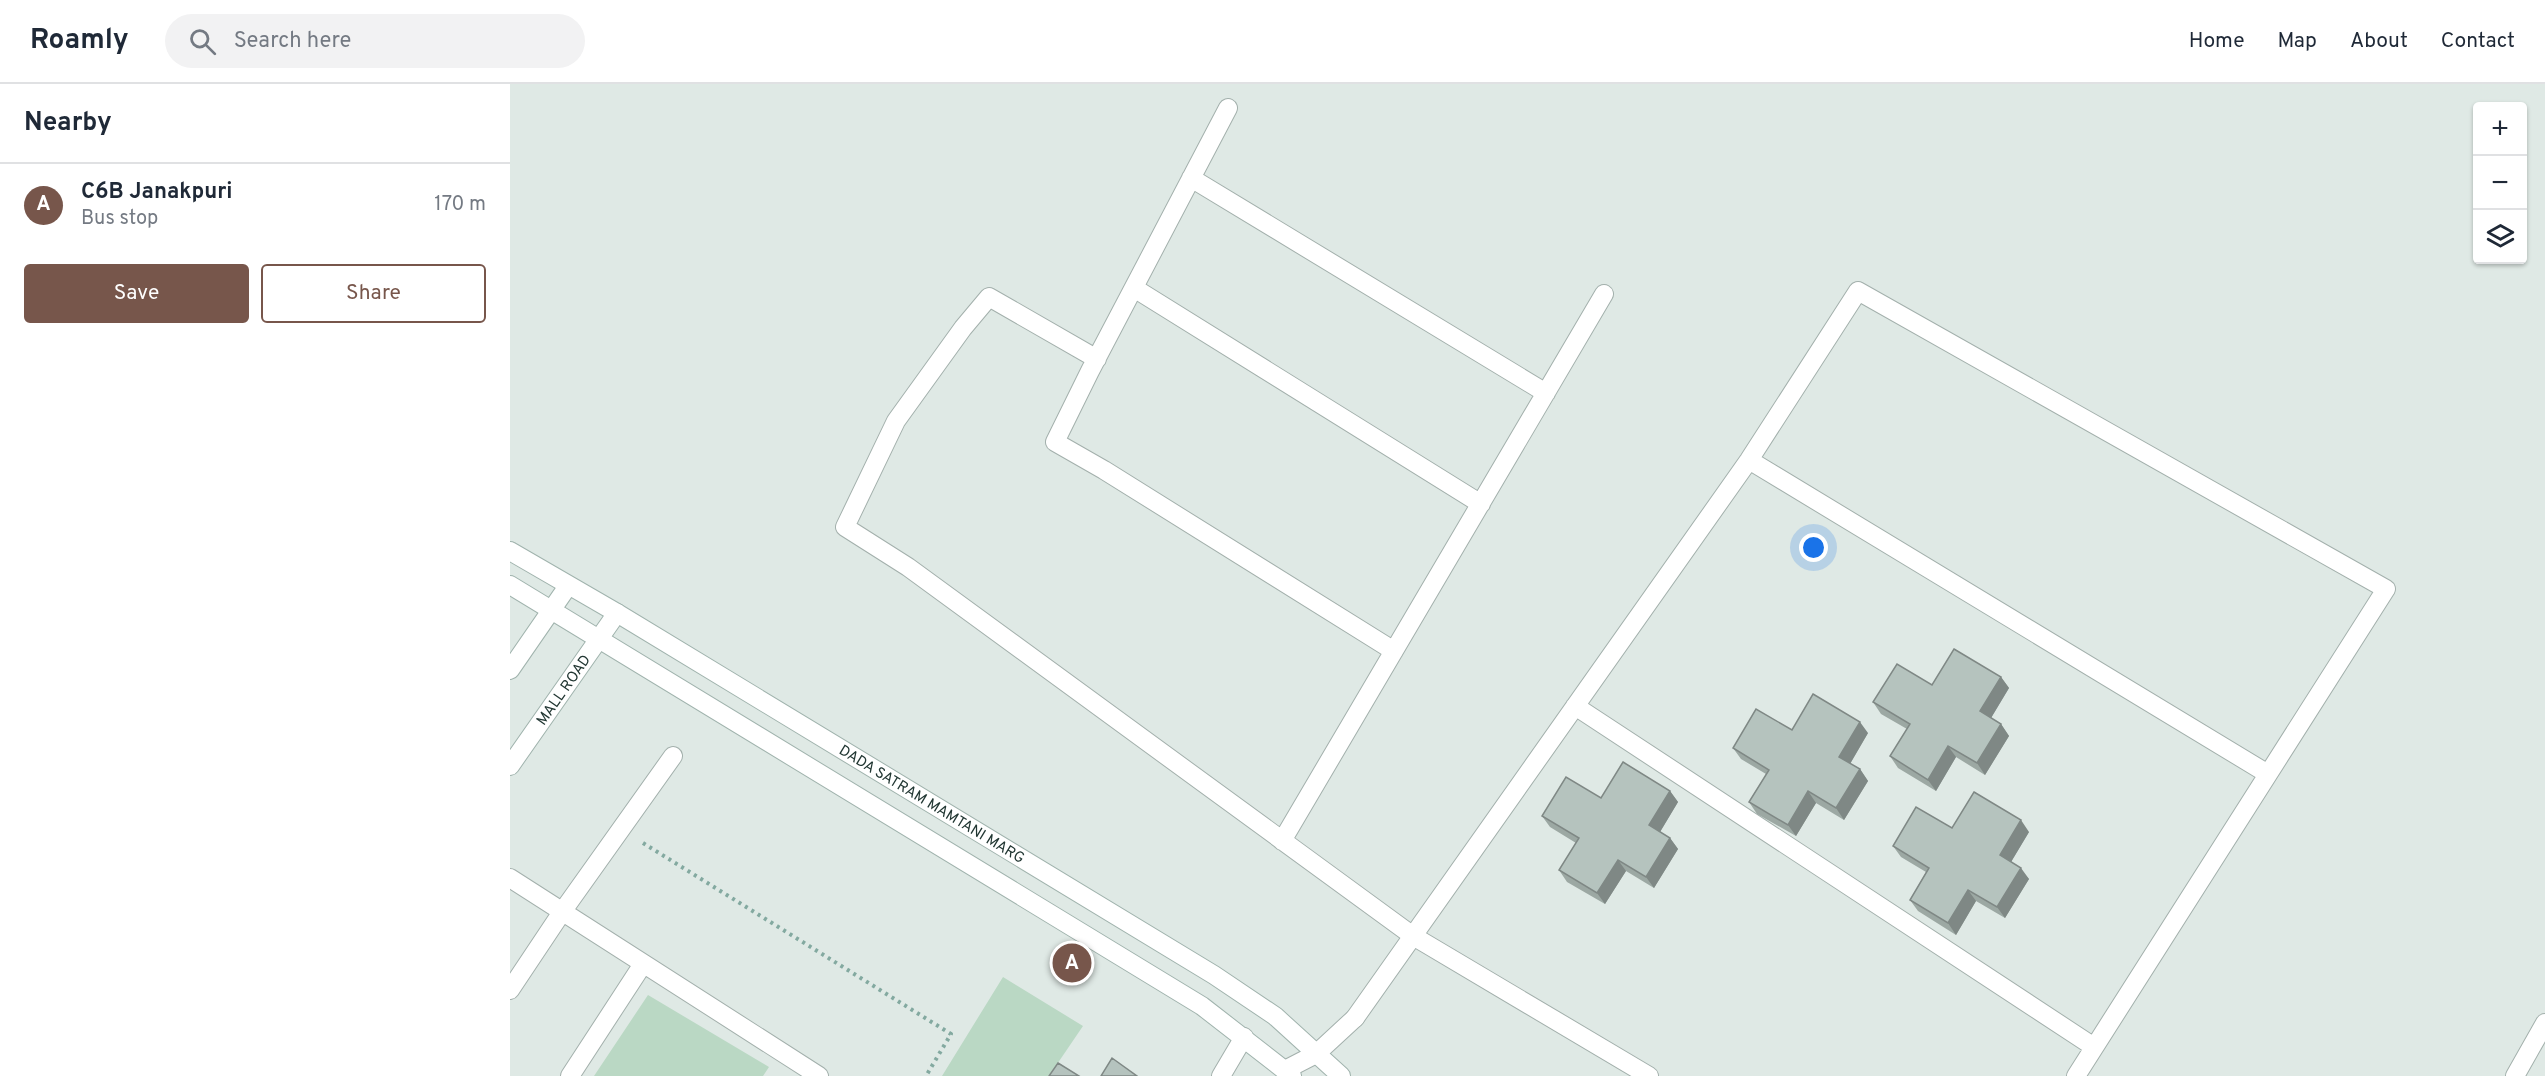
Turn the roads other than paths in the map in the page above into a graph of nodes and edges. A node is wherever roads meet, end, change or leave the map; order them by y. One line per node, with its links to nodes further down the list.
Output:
1 (1228, 108): 2 (street)
2 (1191, 178): 3 (street); 6 (street)
3 (1134, 288): 5 (street); 8 (street)
4 (1604, 294): 6 (street)
5 (1097, 359): 15 (street); 21 (street)
6 (1546, 393): 8 (street)
7 (1749, 460): 17 (street); 20 (street); 20 (street)
8 (1481, 504): 15 (street)
9 (510, 551): 11 (street, DADA SATRAM MAMTANI MARG)
10 (510, 585): 12 (street)
11 (568, 586): 12 (street); 13 (street, DADA SATRAM MAMTANI MARG)
12 (552, 610): 14 (street); 16 (street)
13 (617, 613): 14 (street, MALL ROAD); 30 (street, DADA SATRAM MAMTANI MARG)
14 (599, 639): 19 (street, MALL ROAD); 28 (street)
15 (1394, 651): 21 (street)
16 (510, 670)
17 (1575, 706): 24 (street); 29 (street)
18 (673, 756): 23 (street)
19 (510, 766)
20 (2268, 774): 29 (street)
21 (1282, 841): 24 (street)
22 (510, 879): 23 (street)
23 (562, 912): 25 (street); 26 (street)
24 (1413, 936): 30 (street); 37 (street)
25 (643, 964): 31 (street); 33 (street)
26 (510, 990)
27 (2545, 1023): 39 (street)
28 (1244, 1038): 32 (street); 35 (street)
29 (2094, 1047): 38 (street)
30 (1316, 1054): 32 (street); 36 (street, DADA SATRAM MAMTANI MARG)
31 (791, 1068): 34 (street)
32 (1288, 1073)
33 (570, 1076)
34 (819, 1076)
35 (1221, 1076)
36 (1341, 1076)
37 (1649, 1076)
38 (2076, 1076)
39 (2515, 1076)

